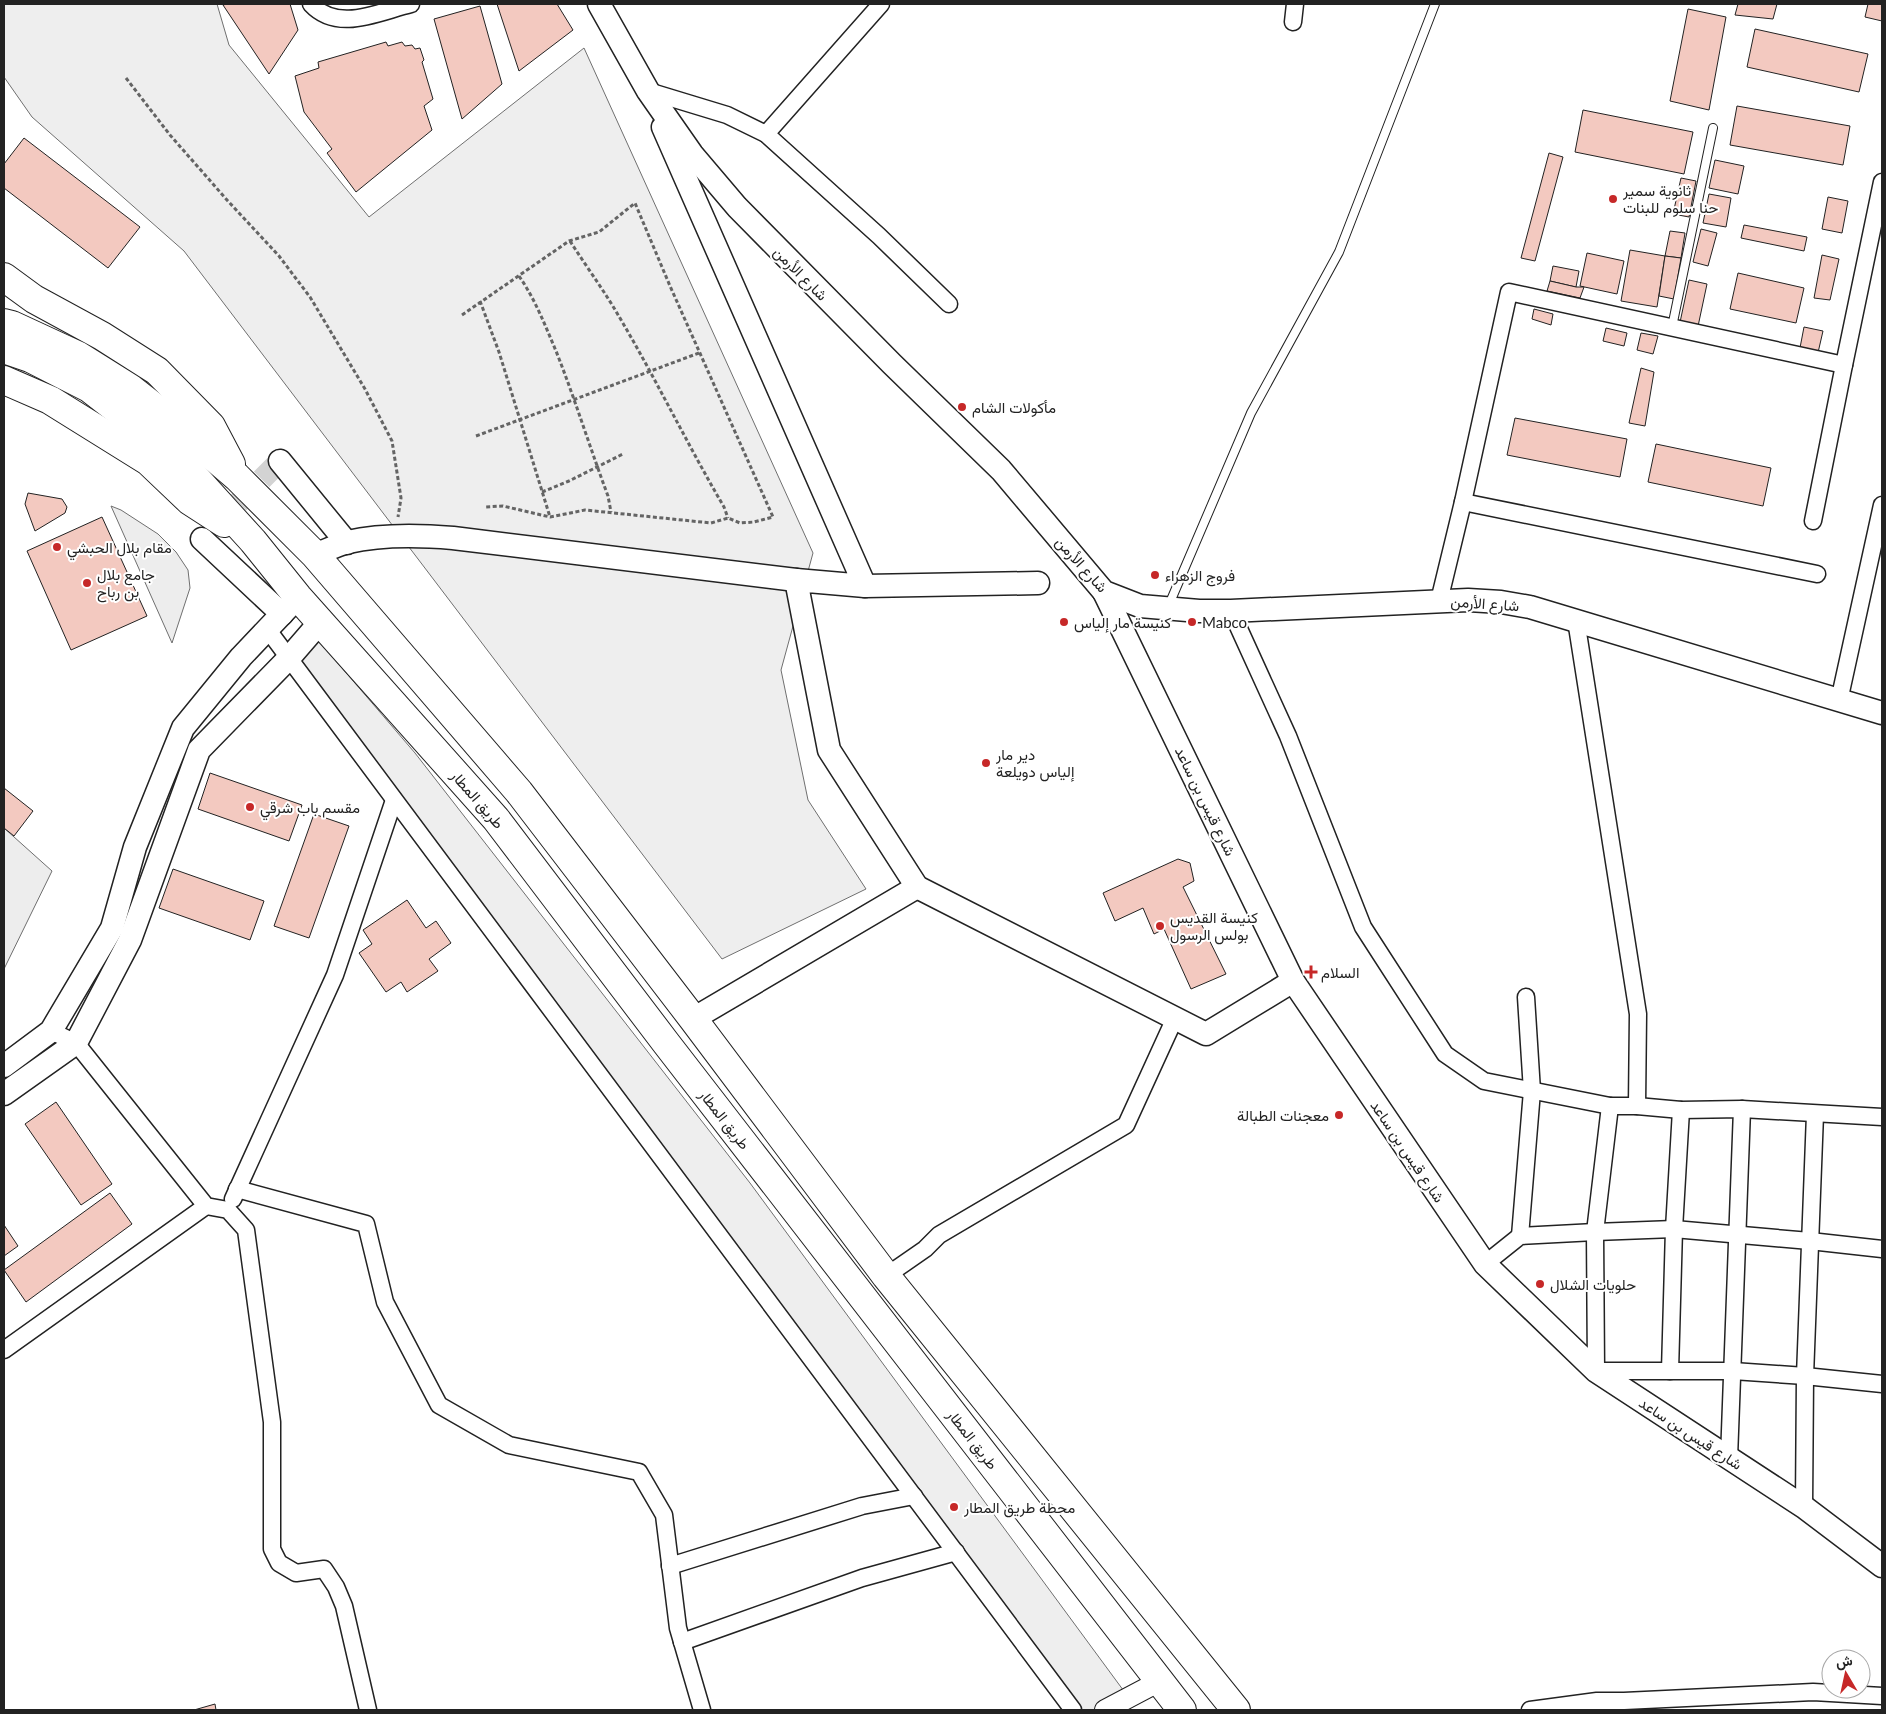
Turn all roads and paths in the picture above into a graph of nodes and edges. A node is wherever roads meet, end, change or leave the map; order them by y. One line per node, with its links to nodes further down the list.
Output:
1 (311, 4): 7 (street)
2 (411, 4): 7 (street)
3 (600, 4): 10 (main road, شارع الأرمن)
4 (881, 4): 12 (street)
5 (1295, 4): 8 (street)
6 (1435, 4): 55 (lane)
7 (379, 8)
8 (1293, 22)
9 (126, 78): 44 (path)
10 (648, 91): 12 (street); 14 (main road, شارع الأرمن); 15 (main road)
11 (1713, 128): 23 (lane)
12 (766, 134): 20 (street)
13 (1882, 182): 26 (street)
14 (737, 207): 15 (main road); 53 (main road, شارع الأرمن)
15 (707, 226): 52 (main road)
16 (569, 241): 17 (path); 25 (path); 27 (path)
17 (518, 276): 19 (path); 29 (path)
18 (4, 277): 35 (highway)
19 (480, 302): 21 (path); 30 (path)
20 (949, 304)
21 (462, 315)
22 (4, 323): 35 (highway)
23 (1672, 328): 26 (street); 37 (street)
24 (4, 349): 46 (highway, طريق المطار)
25 (699, 353): 27 (path); 42 (path)
26 (1844, 364): 43 (street)
27 (650, 371): 29 (path); 42 (path)
28 (4, 380): 46 (highway)
29 (575, 399): 30 (path); 34 (path)
30 (519, 421): 31 (path); 36 (path)
31 (476, 436)
32 (623, 454): 34 (path)
33 (280, 461): 47 (main road)
34 (598, 467): 36 (path); 40 (path)
35 (237, 477): 48 (highway)
36 (542, 492): 41 (path)
37 (1463, 502): 49 (street); 54 (street)
38 (1882, 505): 61 (street)
39 (485, 507): 41 (path)
40 (612, 512): 41 (path); 42 (path)
41 (550, 517)
42 (728, 518)
43 (1813, 521)
44 (395, 536): 47 (main road); 50 (main road)
45 (202, 539): 57 (main road)
46 (253, 541): 57 (highway, طريق المطار)
47 (347, 543): 48 (main road)
48 (315, 555): 67 (highway)
49 (1818, 574)
50 (796, 580): 52 (main road); 64 (main road)
51 (1038, 583): 52 (main road)
52 (865, 586)
53 (1104, 592): 55 (main road, شارع الأرمن); 65 (main road, شارع قيس بن ساعد)
54 (1439, 601): 56 (main road, شارع الأرمن); 58 (main road, شارع الأرمن)
55 (1168, 609): 56 (main road, شارع الأرمن)
56 (1231, 611): 72 (street)
57 (283, 613): 59 (highway, طريق المطار); 60 (street); 69 (main road)
58 (1576, 620): 61 (main road, شارع الأرمن); 75 (street)
59 (321, 622): 60 (main road); 104 (highway, طريق المطار)
60 (289, 658): 63 (street); 70 (main road)
61 (1840, 702): 62 (main road, شارع الأرمن)
62 (1882, 713)
63 (394, 800): 80 (street); 98 (street)
64 (917, 887): 67 (main road); 68 (main road)
65 (1293, 981): 68 (main road); 89 (main road, شارع قيس بن ساعد)
66 (1526, 998): 72 (street)
67 (692, 1018): 90 (highway)
68 (1175, 1018): 90 (street)
69 (51, 1031): 70 (street); 71 (main road)
70 (76, 1043): 73 (main road); 81 (street)
71 (4, 1066)
72 (1532, 1091): 74 (street); 86 (street)
73 (4, 1094)
74 (1610, 1106): 75 (street); 84 (street)
75 (1637, 1106): 76 (street)
76 (1681, 1110): 77 (street); 83 (street)
77 (1742, 1110): 78 (street); 85 (street)
78 (1816, 1114): 79 (street); 87 (street)
79 (1882, 1117)
80 (237, 1189): 82 (street); 101 (street)
81 (206, 1206): 82 (street); 91 (street)
82 (228, 1210): 107 (street)
83 (1674, 1229): 84 (street); 85 (street); 93 (street)
84 (1595, 1232): 86 (street); 92 (street)
85 (1738, 1235): 87 (street); 94 (street)
86 (1520, 1236): 89 (street)
87 (1810, 1240): 88 (street); 95 (street)
88 (1882, 1248)
89 (1485, 1264): 92 (main road, شارع قيس بن ساعد)
90 (886, 1276): 112 (highway)
91 (4, 1350)
92 (1596, 1371): 93 (street); 97 (main road, شارع قيس بن ساعد)
93 (1670, 1371): 94 (street)
94 (1733, 1372): 95 (street); 97 (street)
95 (1805, 1376): 96 (street); 99 (street)
96 (1882, 1384)
97 (1729, 1458): 99 (main road, شارع قيس بن ساعد)
98 (914, 1496): 100 (street); 101 (street)
99 (1804, 1507): 102 (main road, شارع قيس بن ساعد)
100 (956, 1552): 103 (street); 109 (street)
101 (670, 1566): 103 (street)
102 (1882, 1566)
103 (682, 1642): 108 (street)
104 (1160, 1681): 110 (street); 111 (highway, طريق المطار)
105 (1882, 1696): 106 (street)
106 (1597, 1706): 113 (street)
107 (368, 1710)
108 (702, 1710)
109 (1073, 1710)
110 (1105, 1710)
111 (1182, 1710)
112 (1236, 1710)
113 (1530, 1710)

